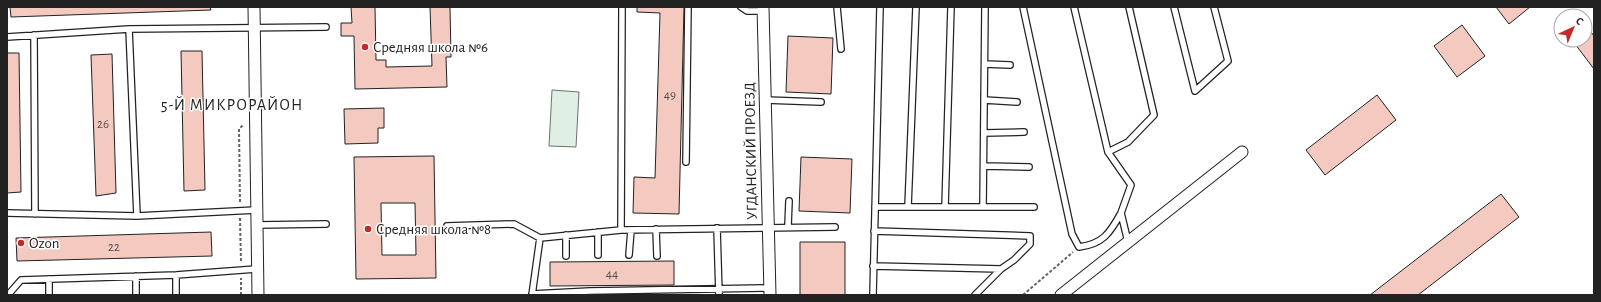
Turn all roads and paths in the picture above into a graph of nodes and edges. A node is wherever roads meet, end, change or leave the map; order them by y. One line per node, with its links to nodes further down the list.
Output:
1 (254, 7): 16 (street)
2 (622, 7): 56 (lane)
3 (688, 7): 33 (lane)
4 (741, 7): 15 (lane)
5 (837, 7): 21 (lane)
6 (880, 7): 37 (lane)
7 (916, 7): 38 (lane)
8 (951, 7): 39 (lane)
9 (985, 7): 22 (lane)
10 (1023, 7): 63 (lane)
11 (1074, 7): 31 (lane)
12 (1129, 7): 31 (lane)
13 (1174, 7): 14 (lane)
14 (1214, 7)
15 (763, 9): 24 (street, УГДАНСКИЙ ПРОЕЗД)
16 (253, 26): 17 (lane); 18 (lane); 42 (street)
17 (326, 27)
18 (129, 29): 19 (lane); 47 (lane)
19 (34, 35): 20 (lane); 46 (lane)
20 (7, 37)
21 (841, 49)
22 (985, 64): 23 (lane); 25 (lane)
23 (1010, 65)
24 (765, 100): 26 (lane); 51 (street, УГДАНСКИЙ ПРОЕЗД)
25 (984, 100): 27 (lane); 30 (lane)
26 (821, 102)
27 (1017, 102)
28 (245, 122): 43 (path)
29 (1024, 132): 30 (lane)
30 (984, 133): 34 (lane)
31 (1108, 152): 45 (lane)
32 (1242, 152): 62 (street)
33 (686, 162)
34 (984, 166): 35 (lane); 40 (lane)
35 (1029, 167)
36 (789, 201): 52 (lane)
37 (875, 207): 38 (lane); 58 (lane)
38 (908, 207): 39 (lane)
39 (945, 207): 40 (lane)
40 (983, 207): 41 (lane)
41 (1034, 207)
42 (257, 210): 43 (lane); 49 (street)
43 (240, 211): 47 (lane); 71 (path)
44 (7, 213): 46 (lane)
45 (1121, 213): 62 (lane); 63 (lane)
46 (35, 214): 47 (lane)
47 (138, 216)
48 (326, 224): 49 (lane)
49 (257, 225): 69 (street)
50 (447, 226): 61 (lane)
51 (768, 226): 52 (lane); 54 (lane); 76 (street, УГДАНСКИЙ ПРОЕЗД)
52 (788, 226): 53 (lane)
53 (835, 227)
54 (717, 228): 55 (lane); 75 (lane)
55 (656, 229): 57 (lane); 67 (lane)
56 (621, 230): 57 (lane); 59 (lane)
57 (631, 230): 65 (lane)
58 (874, 231): 68 (lane); 70 (lane)
59 (598, 232): 60 (lane); 64 (lane)
60 (566, 235): 61 (lane); 66 (lane)
61 (540, 238): 85 (lane)
62 (1128, 242): 89 (street)
63 (1079, 247): 88 (path)
64 (598, 255)
65 (630, 255)
66 (566, 256)
67 (657, 256)
68 (873, 266): 70 (lane); 86 (lane)
69 (257, 269): 71 (lane); 84 (street)
70 (1001, 269): 87 (lane)
71 (241, 270): 72 (lane); 83 (path)
72 (176, 275): 73 (lane); 82 (lane)
73 (136, 276): 74 (lane); 81 (lane)
74 (49, 279): 79 (lane); 80 (lane)
75 (719, 292): 76 (lane); 78 (lane)
76 (770, 292)
77 (590, 293): 78 (lane); 85 (lane)
78 (644, 293)
79 (8, 295)
80 (49, 295)
81 (136, 295)
82 (176, 295)
83 (241, 295)
84 (258, 295)
85 (532, 295)
86 (872, 295)
87 (975, 295)
88 (1023, 295)
89 (1061, 295)

